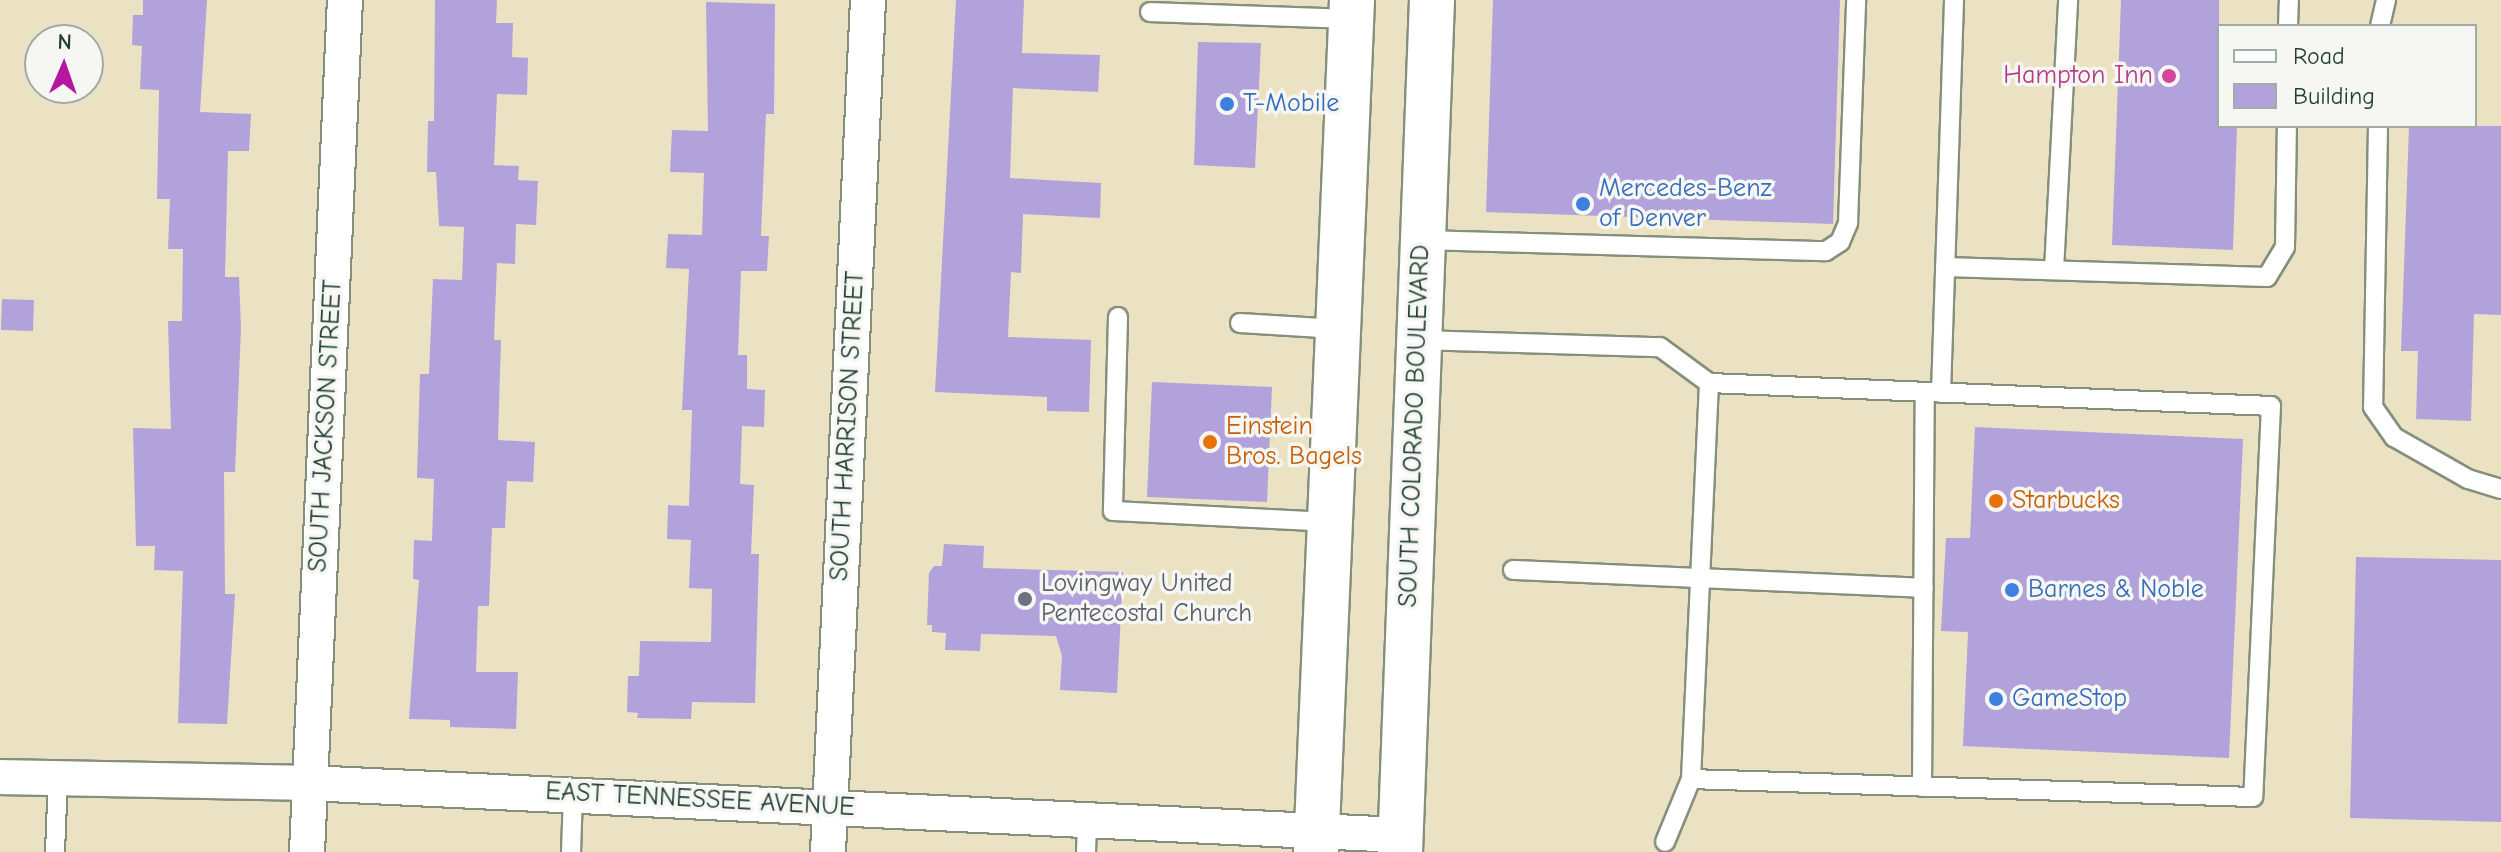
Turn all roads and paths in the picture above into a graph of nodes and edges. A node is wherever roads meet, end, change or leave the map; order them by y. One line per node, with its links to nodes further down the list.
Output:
1 (345, 0): 32 (street, SOUTH JACKSON STREET)
2 (868, 0): 35 (street, SOUTH HARRISON STREET)
3 (1432, 0): 15 (main road, SOUTH COLORADO BOULEVARD)
4 (1856, 0): 15 (lane)
5 (1954, 0): 16 (lane)
6 (2068, 0): 17 (lane)
7 (2289, 0): 11 (lane)
8 (2386, 0): 12 (lane)
9 (1352, 10): 10 (lane); 20 (main road)
10 (1150, 12)
11 (2288, 24)
12 (2380, 24)
13 (2287, 128): 17 (lane)
14 (2378, 128): 24 (lane)
15 (1422, 240): 21 (main road, SOUTH COLORADO BOULEVARD)
16 (1945, 267): 17 (lane); 23 (lane)
17 (2054, 270)
18 (1118, 317): 25 (lane)
19 (1240, 323): 20 (lane)
20 (1338, 329): 25 (main road)
21 (1418, 340): 22 (lane); 39 (main road, SOUTH COLORADO BOULEVARD)
22 (1709, 383): 23 (lane); 27 (lane)
23 (1933, 392): 28 (lane); 33 (lane)
24 (2501, 489)
25 (1329, 522): 37 (main road)
26 (1513, 570): 27 (lane)
27 (1700, 579): 28 (lane); 31 (lane)
28 (1924, 588): 33 (lane)
29 (0, 777): 30 (street, EAST TENNESSEE AVENUE)
30 (58, 778): 32 (street, EAST TENNESSEE AVENUE); 40 (lane)
31 (1691, 779): 33 (lane); 38 (lane)
32 (308, 783): 34 (street, EAST TENNESSEE AVENUE); 41 (street, SOUTH JACKSON STREET)
33 (1922, 787)
34 (573, 795): 35 (street, EAST TENNESSEE AVENUE); 42 (lane)
35 (830, 806): 36 (street, EAST TENNESSEE AVENUE); 43 (street, SOUTH HARRISON STREET)
36 (1087, 818): 37 (street, EAST TENNESSEE AVENUE); 44 (lane)
37 (1316, 840): 39 (street, EAST TENNESSEE AVENUE)
38 (1665, 842)
39 (1400, 843)
40 (55, 852)
41 (307, 852)
42 (571, 852)
43 (828, 852)
44 (1086, 852)

